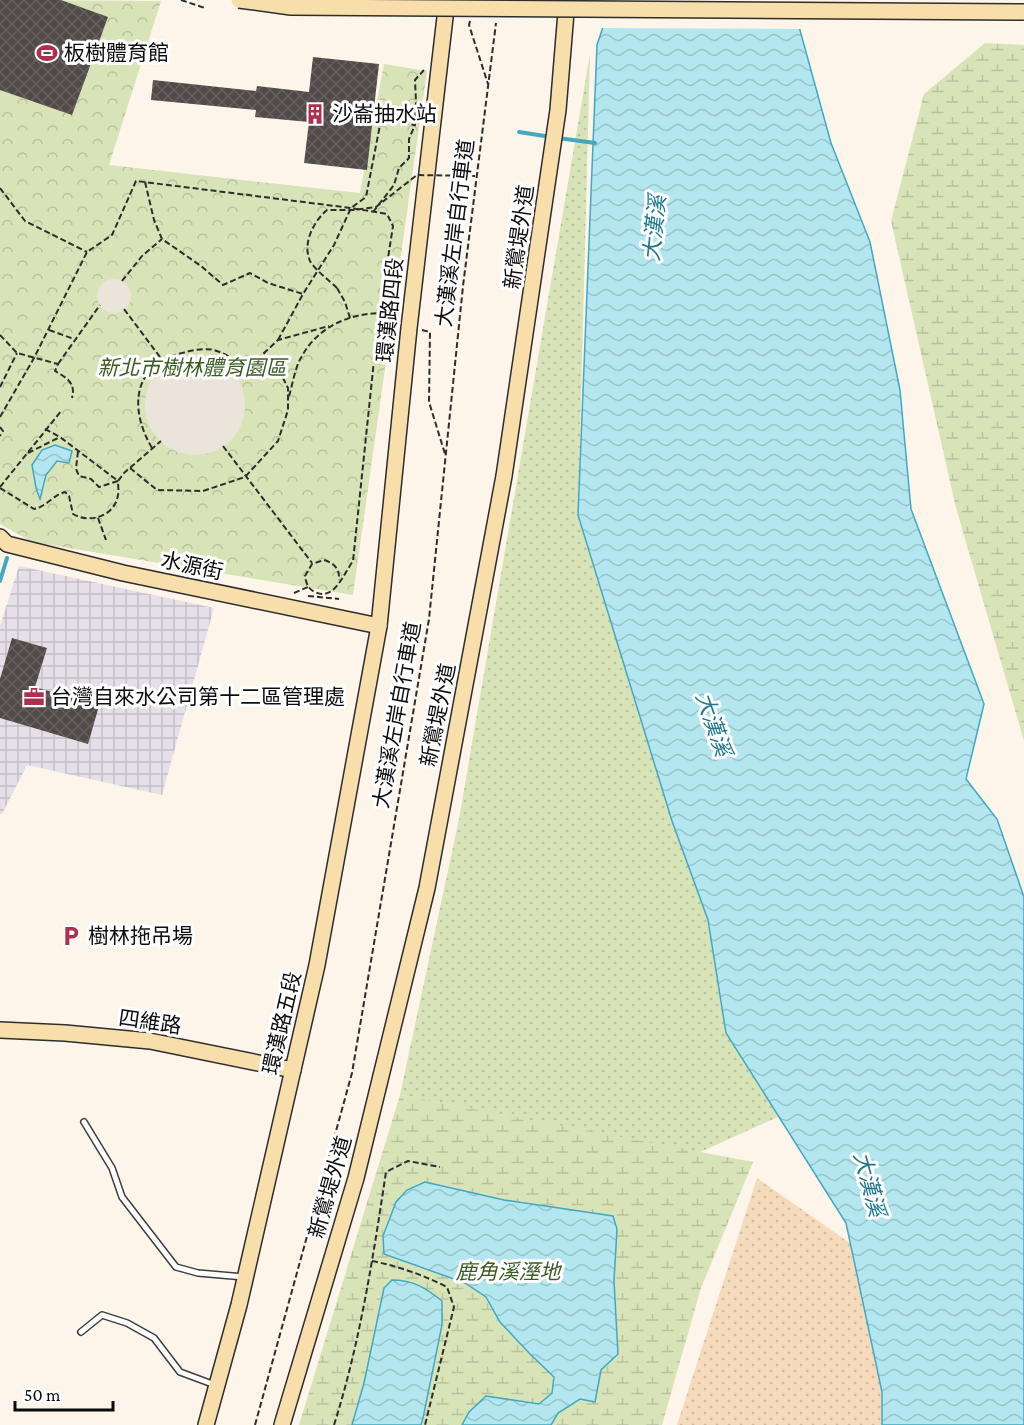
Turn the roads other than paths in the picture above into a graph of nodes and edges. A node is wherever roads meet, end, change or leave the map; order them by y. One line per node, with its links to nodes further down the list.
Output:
1 (239, 0): 4 (street, bridge)
2 (447, 0): 6 (street, 環漢路四段)
3 (567, 0): 14 (street, 新鶯堤外道)
4 (1024, 12)
5 (0, 537): 6 (street, 水源街)
6 (379, 626): 8 (street, 環漢路五段)
7 (0, 1030): 8 (street, 四維路)
8 (293, 1070): 10 (street, 環漢路五段)
9 (84, 1122): 10 (lane)
10 (245, 1277): 12 (street, 環漢路五段)
11 (81, 1332): 12 (lane)
12 (217, 1385): 13 (street, 環漢路五段)
13 (206, 1425)
14 (282, 1425)

